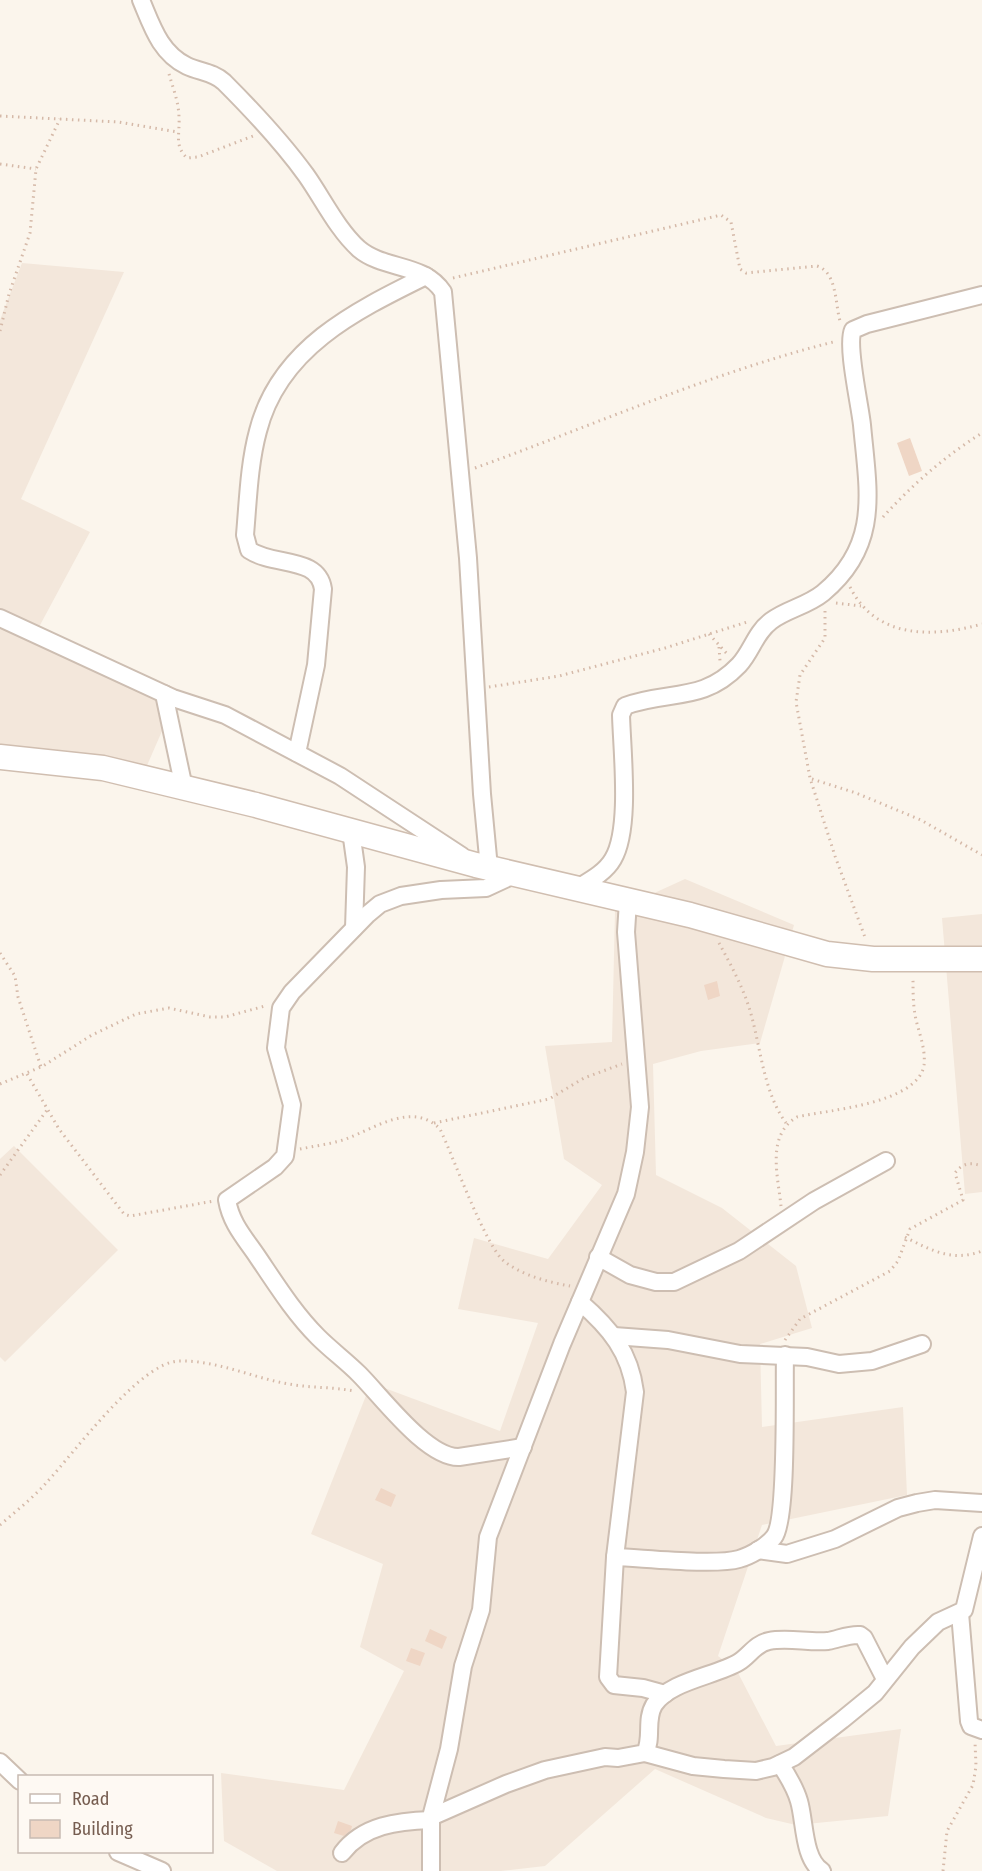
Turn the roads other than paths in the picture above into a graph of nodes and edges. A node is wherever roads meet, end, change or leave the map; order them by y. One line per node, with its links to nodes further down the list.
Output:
1 (141, 0): 2 (street)
2 (430, 279): 6 (street); 10 (street)
3 (982, 295): 12 (street)
4 (0, 618): 5 (street)
5 (164, 694): 6 (street); 8 (street)
6 (297, 753): 10 (street)
7 (0, 757): 8 (main road)
8 (184, 788): 9 (main road)
9 (351, 831): 10 (main road); 14 (street)
10 (483, 866): 11 (main road)
11 (516, 874): 12 (main road); 14 (street)
12 (576, 888): 13 (main road)
13 (628, 901): 15 (main road); 17 (street)
14 (354, 928): 22 (street)
15 (982, 959)
16 (886, 1161): 17 (street)
17 (598, 1257): 18 (street)
18 (583, 1295): 19 (street); 22 (street)
19 (614, 1336): 21 (street); 26 (street)
20 (922, 1344): 21 (street)
21 (781, 1355): 25 (street)
22 (523, 1447): 35 (street)
23 (982, 1503): 25 (street)
24 (982, 1536): 27 (street)
25 (758, 1550): 26 (street)
26 (615, 1557): 29 (street)
27 (960, 1613): 28 (street); 30 (street)
28 (885, 1679): 29 (street); 33 (street)
29 (665, 1694): 31 (street)
30 (979, 1729)
31 (645, 1753): 33 (street); 35 (street)
32 (0, 1762): 34 (street)
33 (780, 1764): 40 (street)
34 (18, 1779)
35 (431, 1819): 37 (street); 38 (street)
36 (122, 1853): 39 (street)
37 (342, 1853)
38 (430, 1867)
39 (162, 1871)
40 (822, 1871)

